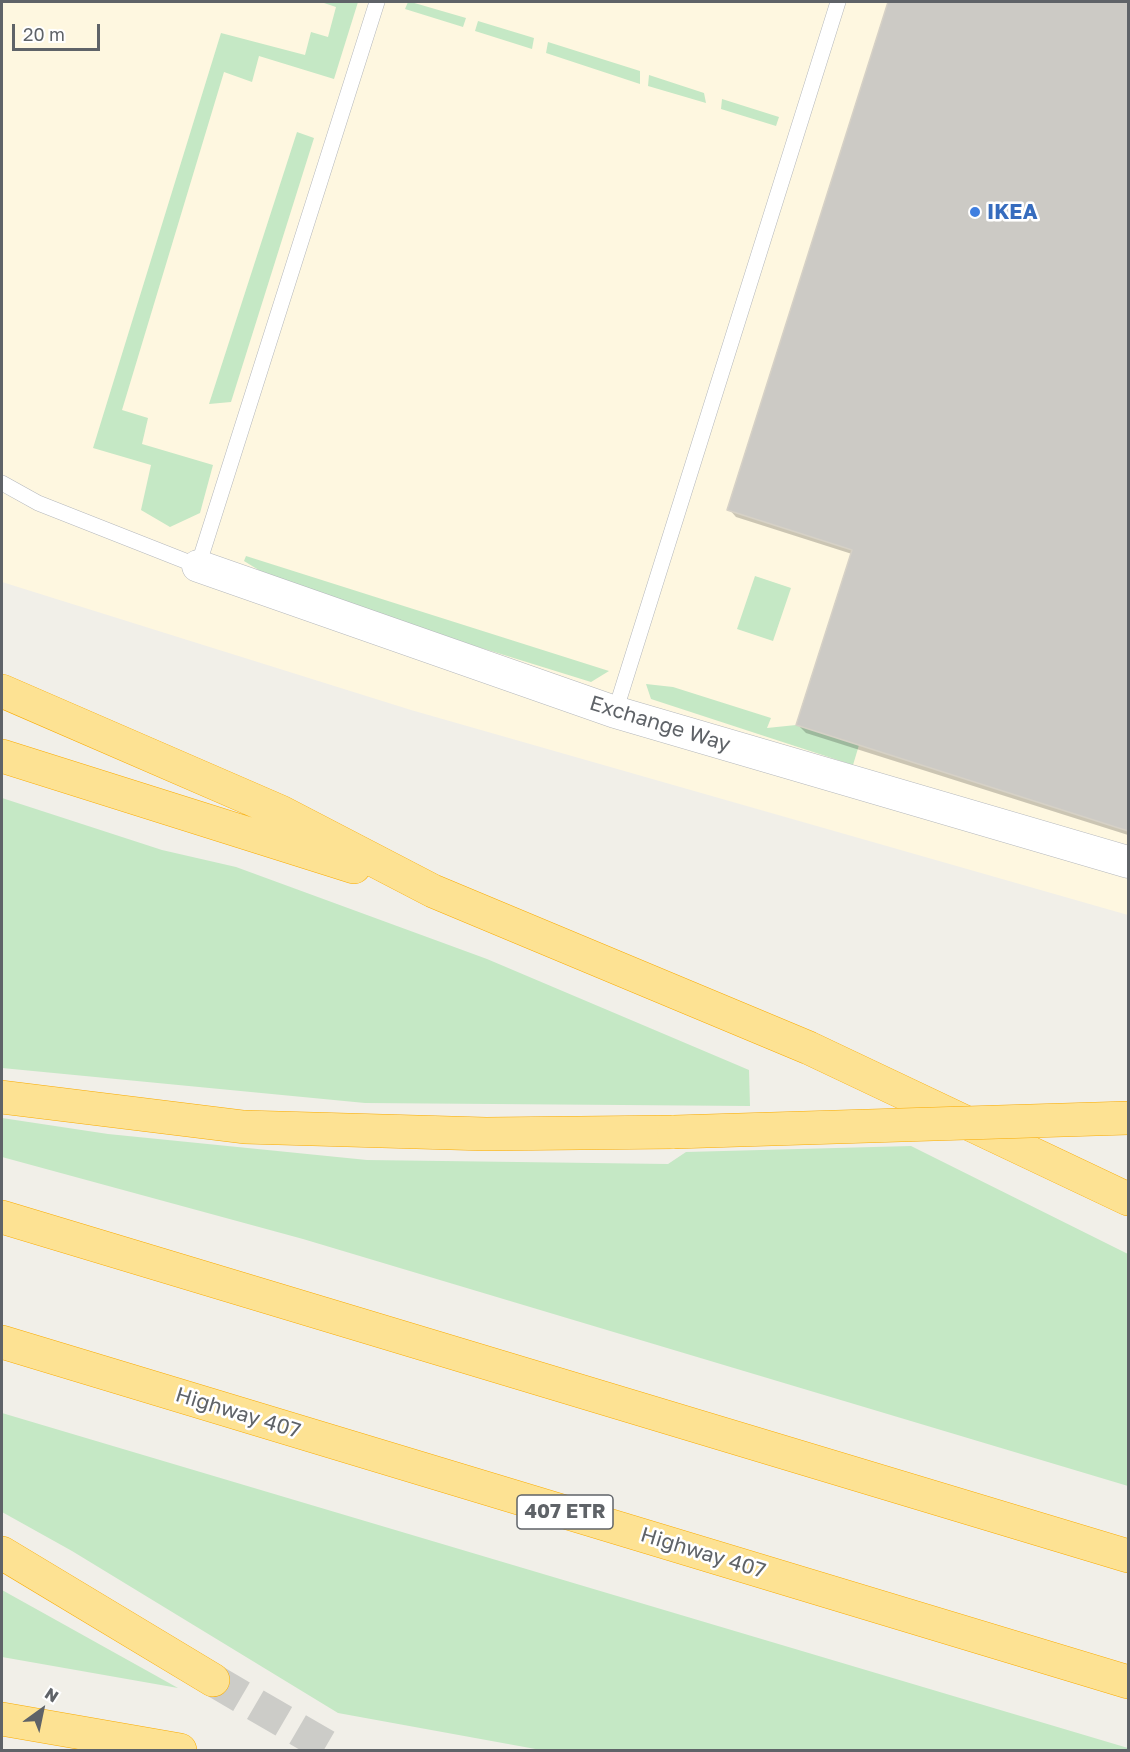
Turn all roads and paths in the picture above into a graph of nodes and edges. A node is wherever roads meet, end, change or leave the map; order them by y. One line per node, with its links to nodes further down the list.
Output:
1 (377, 2): 4 (lane)
2 (838, 2): 6 (lane)
3 (2, 483): 4 (lane)
4 (198, 566): 6 (street, Exchange Way)
5 (2, 691): 9 (highway)
6 (615, 712): 8 (street, Exchange Way)
7 (2, 756): 9 (highway)
8 (1128, 862)
9 (433, 891): 12 (highway)
10 (2, 1097): 11 (highway, bridge)
11 (1128, 1118)
12 (1128, 1199)
13 (2, 1217): 16 (highway)
14 (2, 1342): 18 (highway, Highway 407 / 407 ETR)
15 (2, 1553): 17 (highway)
16 (1128, 1556)
17 (213, 1680)
18 (1128, 1682)
19 (2, 1719): 20 (highway)
20 (180, 1750)

